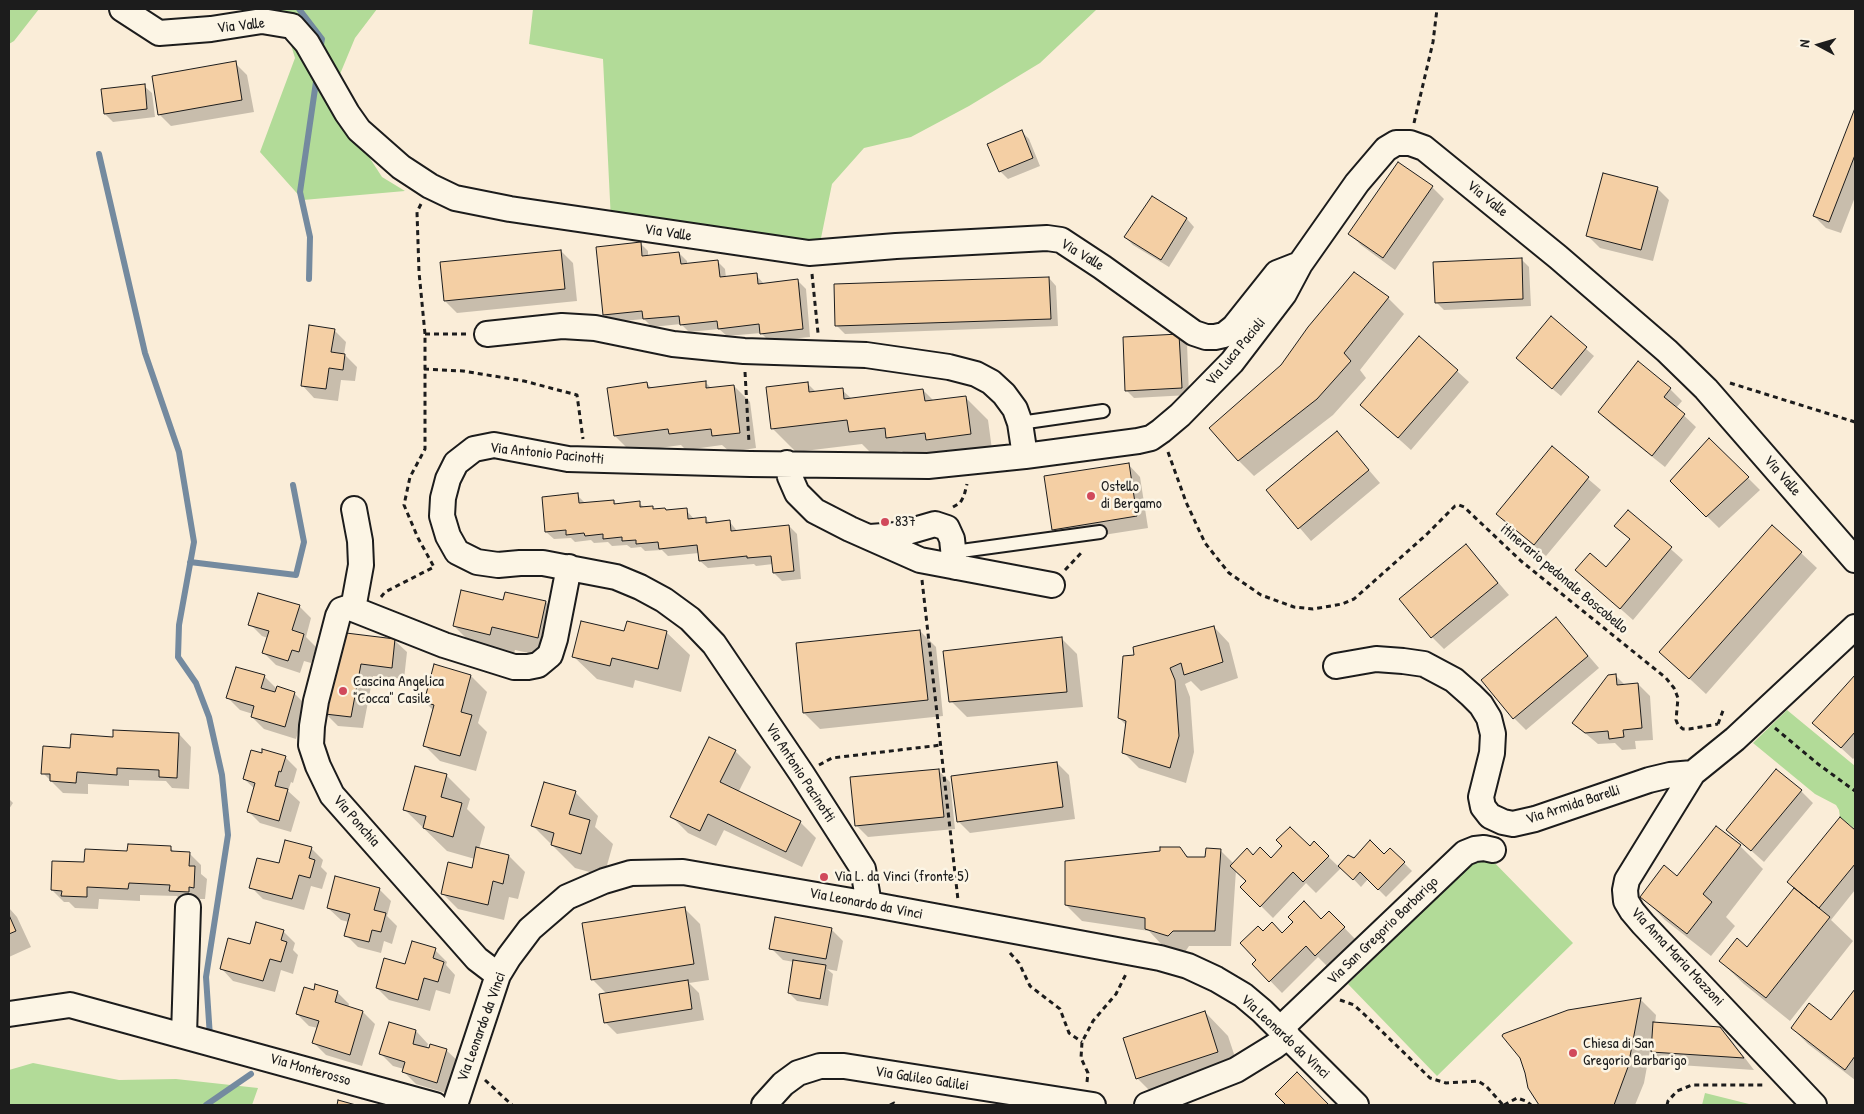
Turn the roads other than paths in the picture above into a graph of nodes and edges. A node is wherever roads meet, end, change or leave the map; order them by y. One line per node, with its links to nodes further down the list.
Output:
1 (122, 9): 2 (street, Via Valle)
2 (1300, 264): 6 (street, Via Luca Pacioli); 13 (street, Via Valle)
3 (487, 334): 5 (street)
4 (1103, 410): 5 (lane)
5 (1020, 423): 7 (street)
6 (1161, 431): 7 (street, Via Antonio Pacinotti)
7 (1025, 456): 8 (street, Via Antonio Pacinotti)
8 (787, 463): 11 (street); 14 (street, Via Antonio Pacinotti)
9 (354, 509): 16 (street)
10 (1100, 532): 12 (lane)
11 (868, 537): 12 (street); 12 (street)
12 (954, 559): 15 (street)
13 (1855, 560)
14 (569, 567): 16 (street); 21 (street, Via Antonio Pacinotti)
15 (1052, 585)
16 (359, 612): 23 (street, Via Ponchia)
17 (1855, 627): 19 (street, Via Anna Maria Mozzoni)
18 (1336, 666): 19 (street, Via Armida Barelli)
19 (1692, 773): 33 (street, Via Anna Maria Mozzoni)
20 (1493, 850): 25 (street, Via San Gregorio Barbarigo)
21 (869, 904): 23 (street, Via Leonardo da Vinci); 25 (street, Via Leonardo da Vinci)
22 (188, 907): 26 (street)
23 (498, 975): 29 (street, Via Leonardo da Vinci)
24 (9, 1014): 26 (street, Via Monterosso)
25 (1284, 1032): 31 (street); 32 (street, Via Leonardo da Vinci)
26 (184, 1035): 28 (street, Via Monterosso)
27 (1089, 1097): 30 (street, Via Galileo Galilei)
28 (436, 1105)
29 (455, 1105)
30 (764, 1105)
31 (1148, 1105)
32 (1356, 1105)
33 (1814, 1105)

